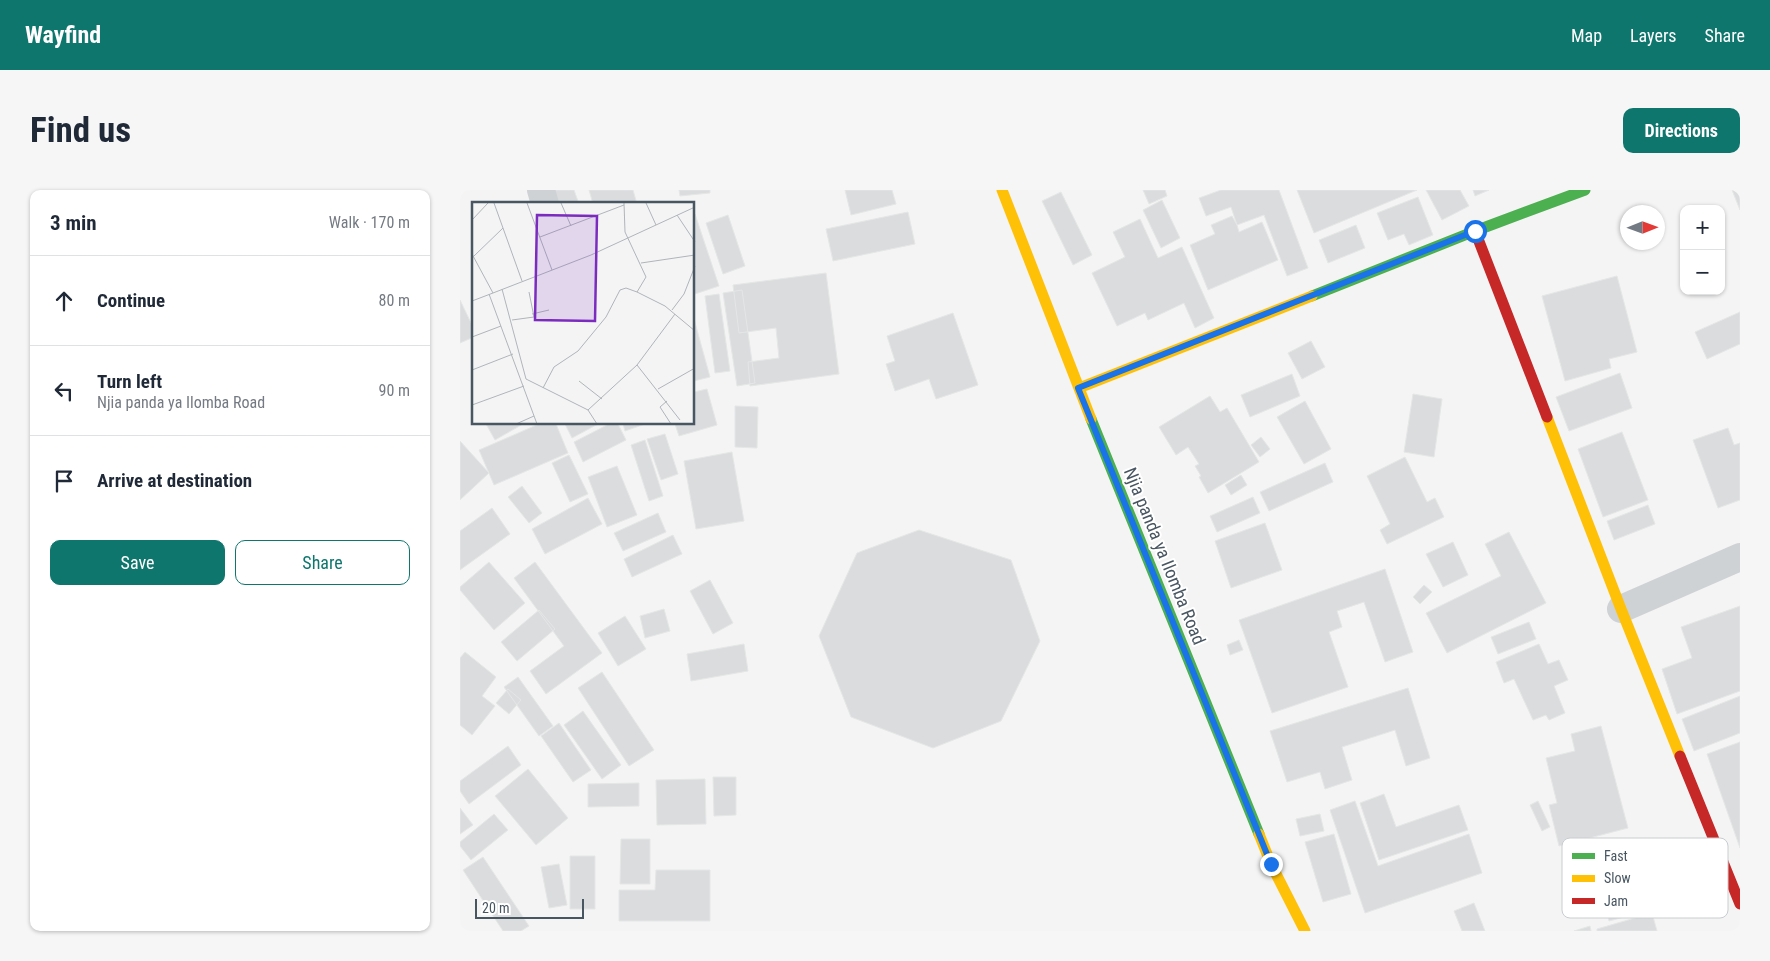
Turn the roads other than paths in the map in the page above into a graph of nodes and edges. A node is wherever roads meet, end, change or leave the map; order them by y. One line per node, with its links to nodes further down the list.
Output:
1 (1002, 190): 4 (street, Njia panda ya Ilomba Road)
2 (1585, 190): 3 (street)
3 (1475, 231): 4 (street); 6 (street)
4 (1078, 388): 10 (street, Njia panda ya Ilomba Road)
5 (1740, 557): 6 (street)
6 (1621, 609): 7 (street)
7 (1713, 838)
8 (1728, 874): 9 (street)
9 (1740, 904)
10 (1305, 931)

